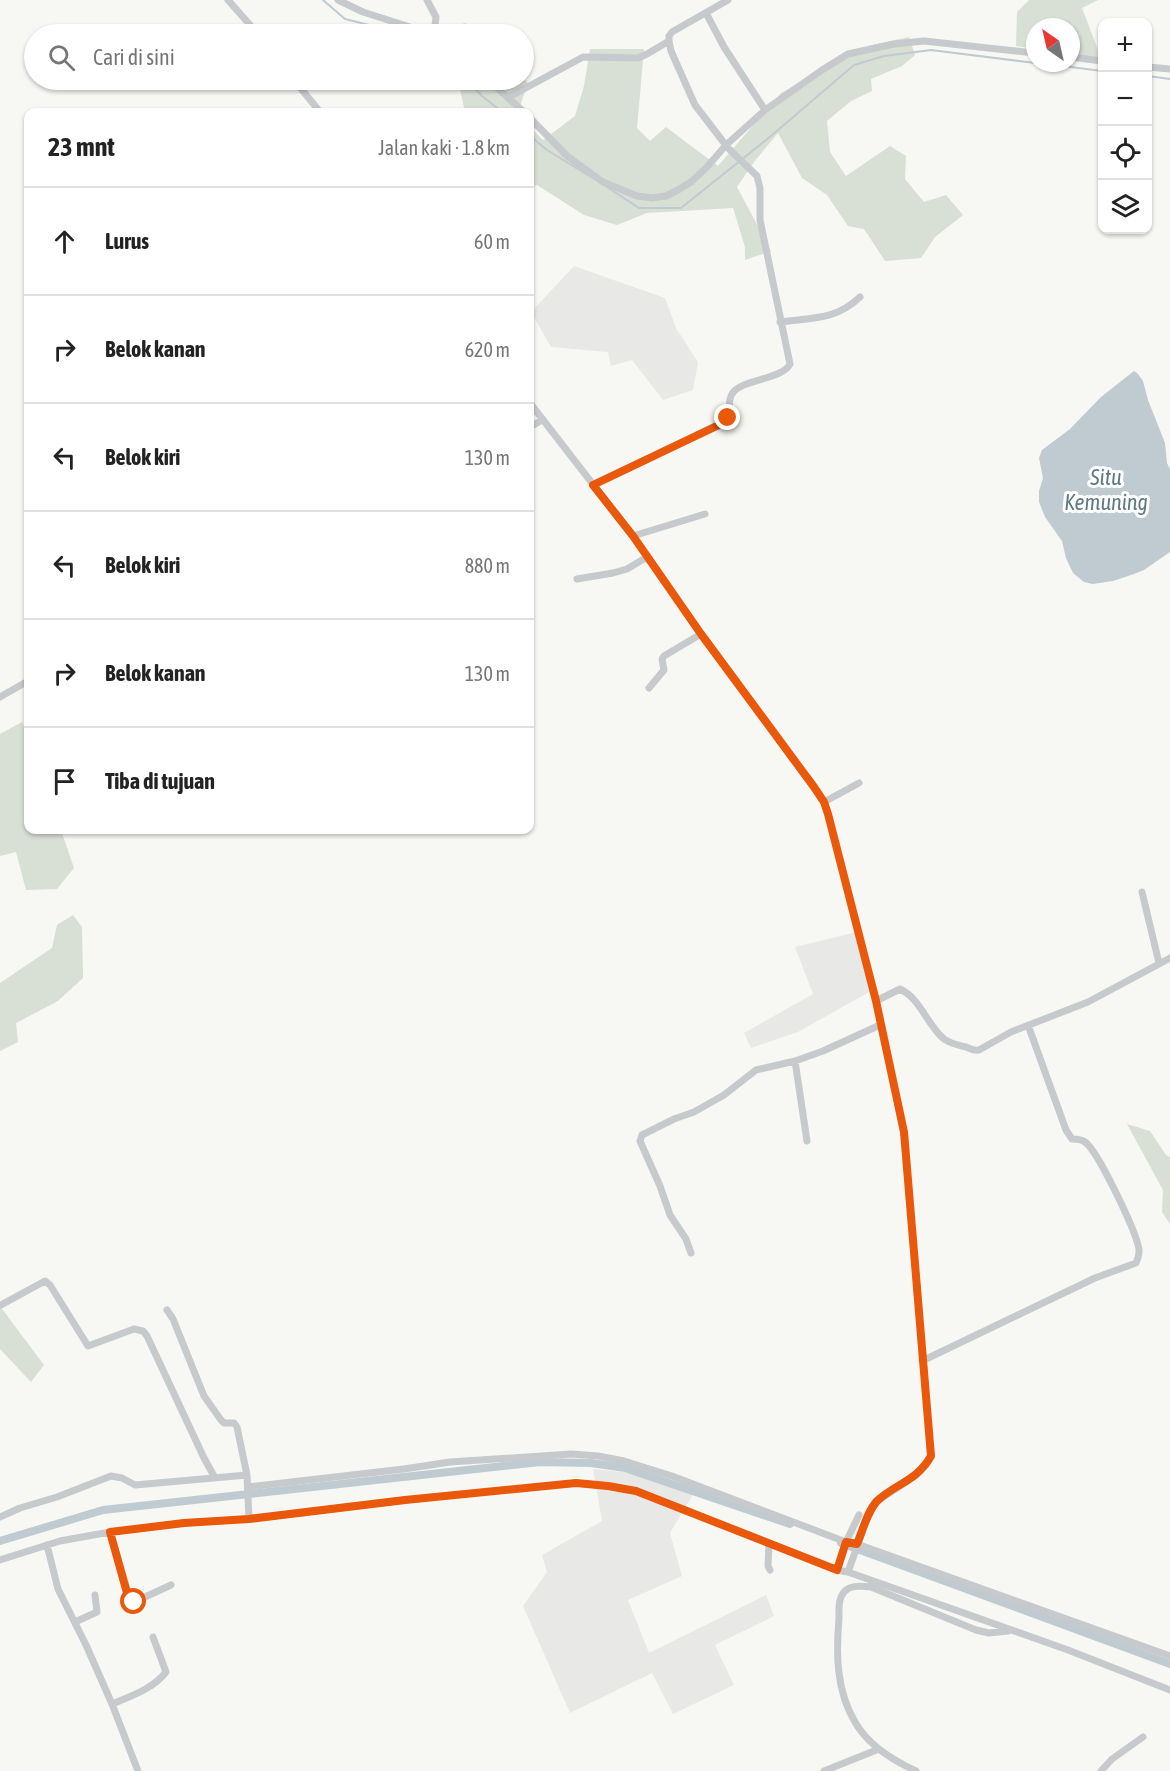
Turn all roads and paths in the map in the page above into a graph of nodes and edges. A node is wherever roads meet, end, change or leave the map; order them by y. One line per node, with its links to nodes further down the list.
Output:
1 (228, 0): 6 (street)
2 (338, 0): 7 (street)
3 (427, 0): 8 (street)
4 (729, 0): 5 (street)
5 (706, 13): 9 (street); 22 (street)
6 (249, 24)
7 (401, 24)
8 (435, 24)
9 (669, 41): 15 (street); 24 (street)
10 (1026, 52): 22 (street)
11 (1080, 58): 12 (street)
12 (1098, 60)
13 (1152, 67): 14 (street)
14 (1170, 69)
15 (534, 83)
16 (302, 90): 20 (street)
17 (500, 90): 19 (street)
18 (522, 90): 19 (street)
19 (509, 97): 21 (street)
20 (317, 108)
21 (520, 108)
22 (765, 110): 24 (street)
23 (534, 122): 24 (street)
24 (727, 147): 26 (street)
25 (860, 297): 26 (street)
26 (780, 322): 30 (street)
27 (534, 409): 28 (street)
28 (542, 420): 29 (street); 30 (street)
29 (534, 425)
30 (593, 485): 32 (street)
31 (705, 514): 32 (street)
32 (633, 536): 33 (street)
33 (647, 557): 34 (street); 35 (street)
34 (576, 579)
35 (701, 634): 37 (street); 40 (street)
36 (24, 683): 38 (street)
37 (649, 688)
38 (0, 697)
39 (859, 783): 40 (street)
40 (824, 802): 44 (street)
41 (1142, 892): 43 (street)
42 (1170, 958): 43 (street)
43 (1159, 963): 46 (street)
44 (876, 1001): 45 (street); 46 (street)
45 (880, 1025): 47 (street); 52 (street)
46 (1028, 1025): 52 (street)
47 (795, 1061): 48 (street); 49 (street)
48 (807, 1141)
49 (691, 1253)
50 (1, 1305): 54 (street)
51 (167, 1310): 53 (street)
52 (922, 1361): 63 (street)
53 (248, 1475): 54 (street); 55 (street)
54 (215, 1478): 58 (street)
55 (248, 1489): 56 (street); 61 (street)
56 (249, 1515): 59 (street); 60 (street)
57 (859, 1515): 61 (street)
58 (0, 1517)
59 (110, 1532): 62 (street); 68 (street)
60 (769, 1543): 65 (street); 67 (street)
61 (846, 1543): 63 (street); 65 (street)
62 (47, 1545): 64 (street); 71 (street)
63 (856, 1546): 66 (street); 75 (street)
64 (0, 1560)
65 (838, 1566): 66 (street)
66 (850, 1568): 70 (street)
67 (770, 1570)
68 (171, 1585)
69 (95, 1595): 71 (street)
70 (962, 1614): 72 (street); 73 (street)
71 (75, 1622): 77 (street)
72 (958, 1623): 73 (street); 79 (street)
73 (1011, 1631): 76 (street)
74 (153, 1637): 77 (street)
75 (1170, 1656)
76 (1170, 1690)
77 (112, 1704): 80 (street)
78 (1143, 1737): 83 (street)
79 (879, 1749): 81 (street); 82 (street)
80 (138, 1771)
81 (824, 1771)
82 (915, 1771)
83 (1101, 1771)

